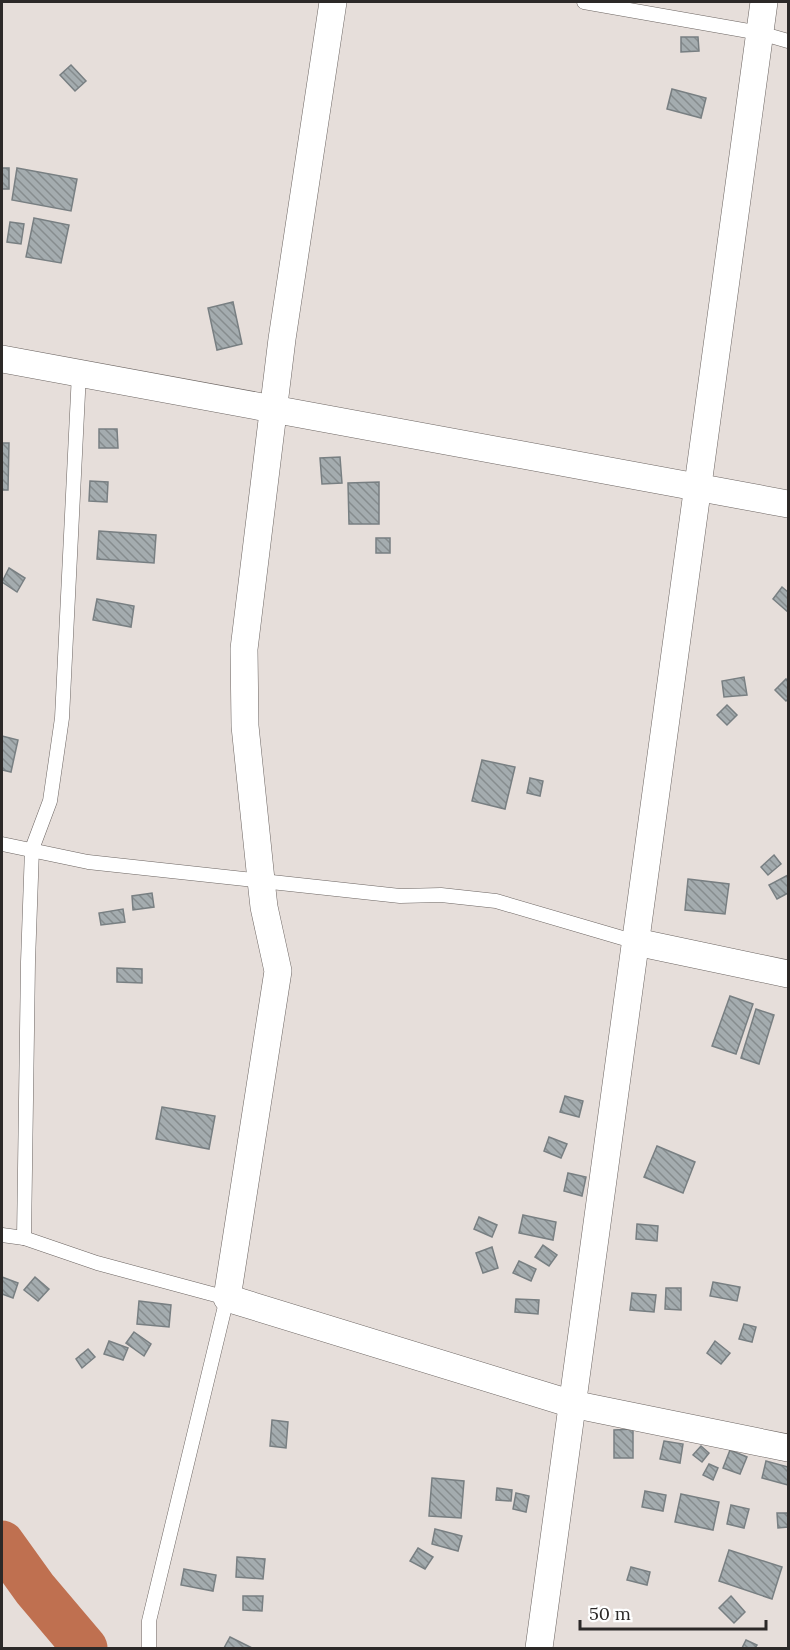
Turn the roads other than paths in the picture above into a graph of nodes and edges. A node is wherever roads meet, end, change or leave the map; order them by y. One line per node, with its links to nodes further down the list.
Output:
1 (333, 2): 8 (street)
2 (584, 2): 4 (lane)
3 (764, 2): 4 (street)
4 (760, 33): 5 (lane); 9 (street)
5 (789, 40)
6 (2, 359): 7 (street)
7 (79, 373): 8 (street); 12 (lane)
8 (274, 409): 9 (street); 13 (street)
9 (699, 487): 10 (street); 14 (street)
10 (789, 504)
11 (2, 844): 12 (lane)
12 (32, 849): 13 (lane); 17 (lane)
13 (261, 880): 14 (lane); 18 (street)
14 (636, 942): 15 (street); 19 (street)
15 (789, 974)
16 (2, 1235): 17 (lane)
17 (24, 1238): 18 (lane)
18 (227, 1298): 19 (street); 21 (lane)
19 (572, 1404): 20 (street); 22 (street)
20 (789, 1448)
21 (148, 1648)
22 (539, 1648)

